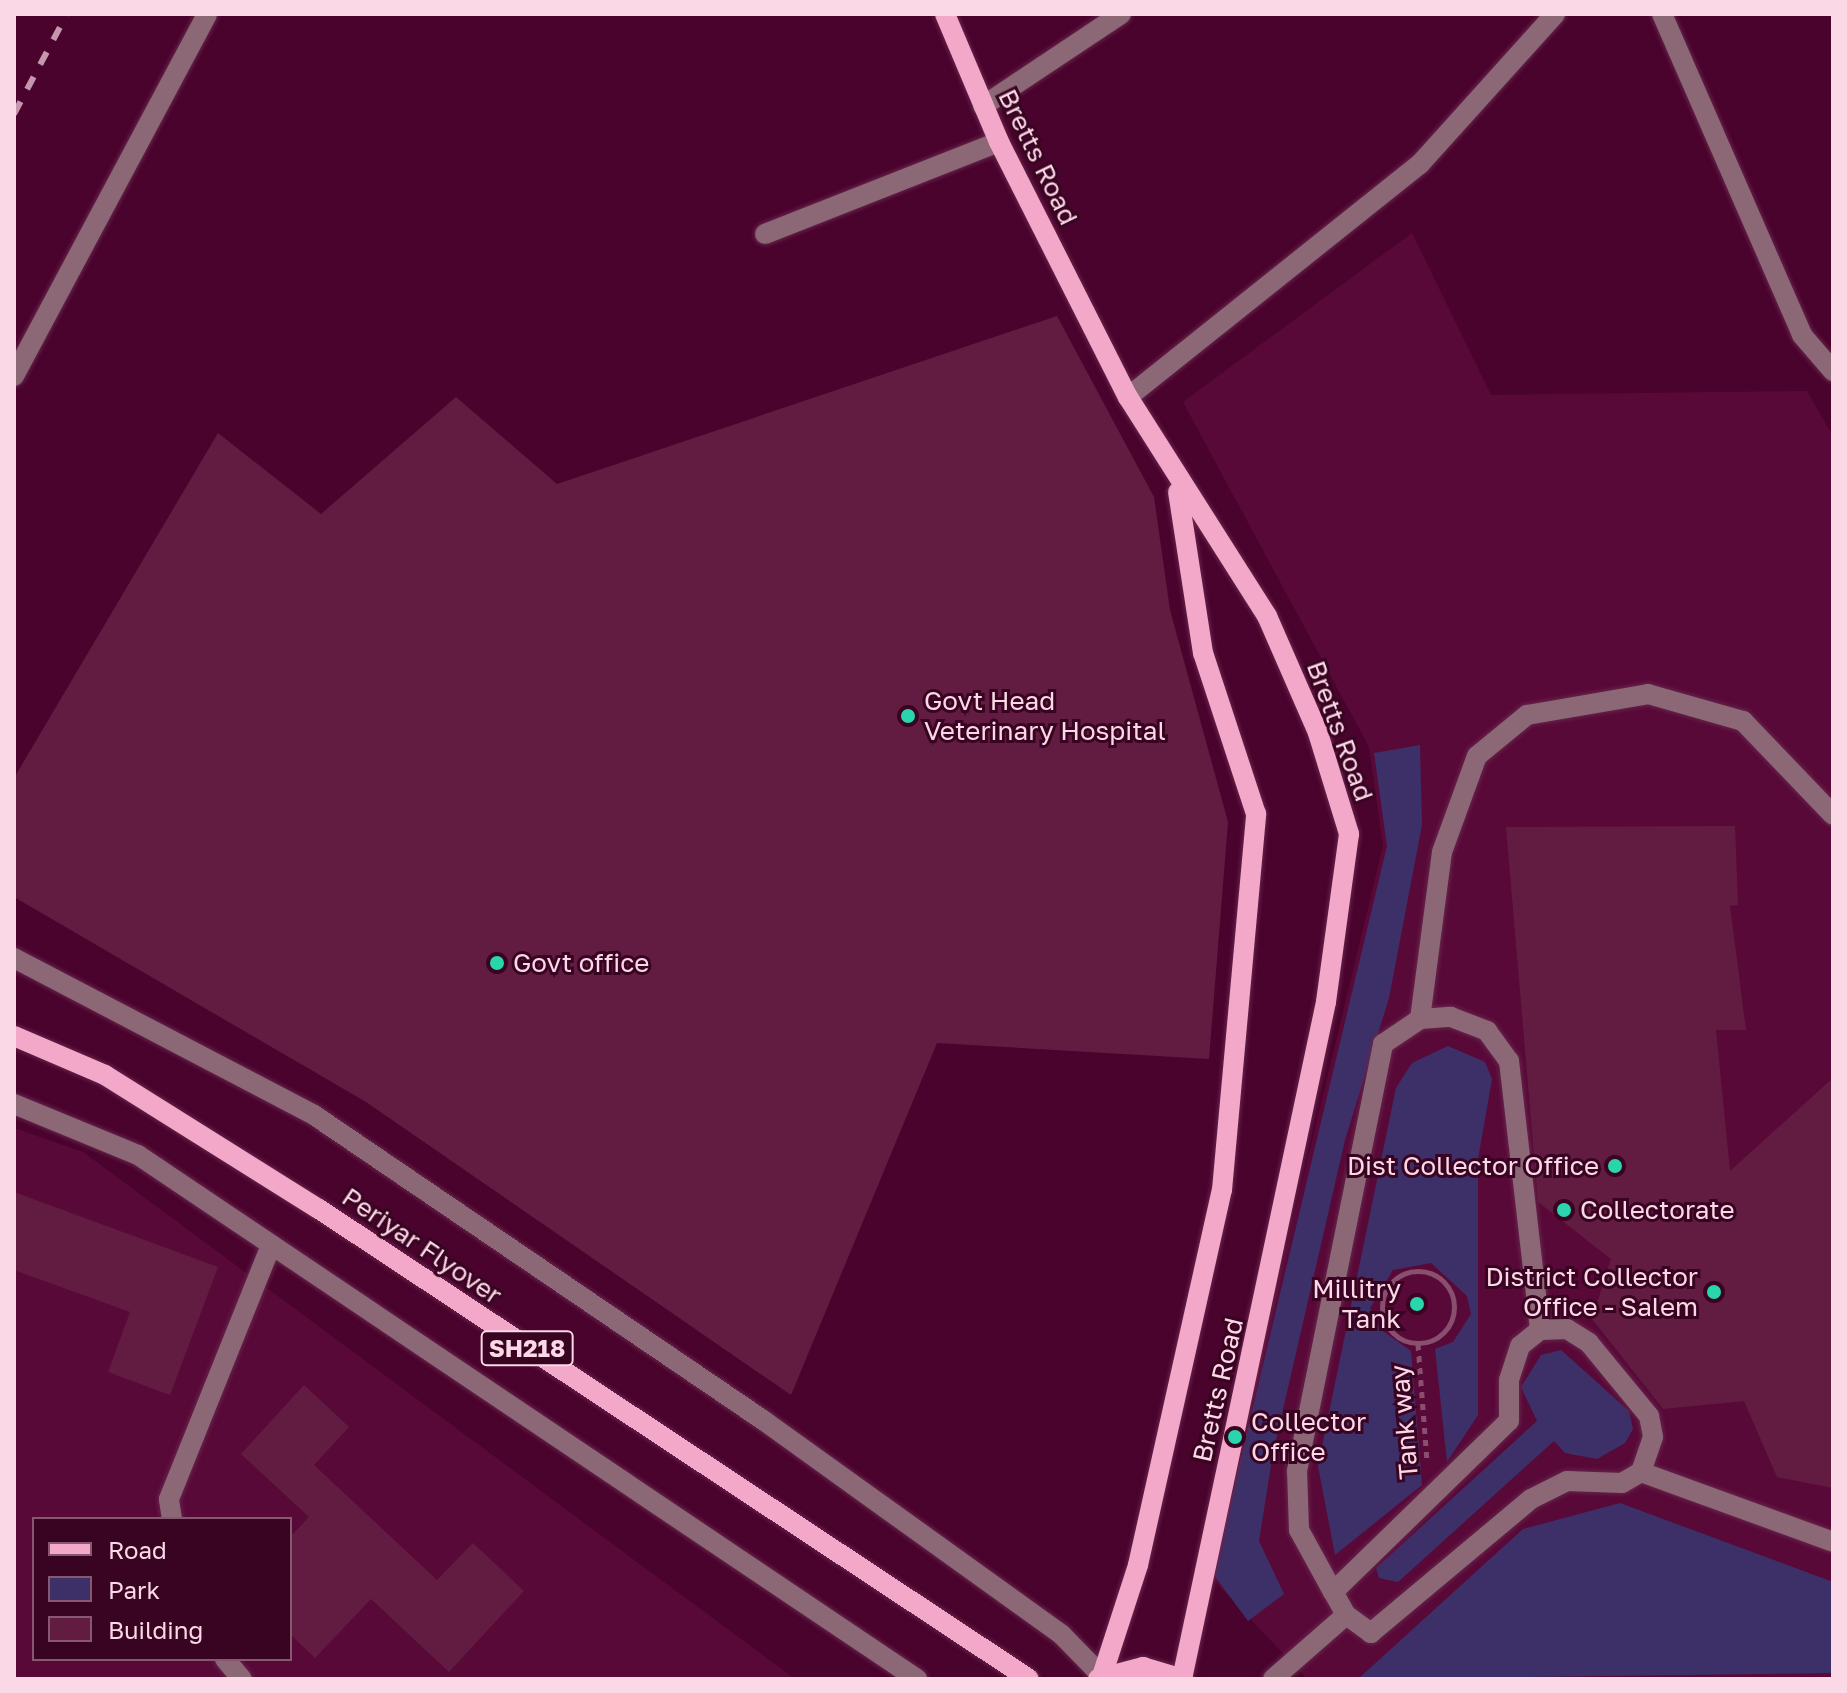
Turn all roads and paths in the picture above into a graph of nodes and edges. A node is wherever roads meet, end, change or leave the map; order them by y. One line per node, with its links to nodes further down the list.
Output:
1 (207, 14): 10 (street)
2 (945, 14): 6 (main road, Bretts Road)
3 (1121, 14): 6 (street)
4 (1555, 14): 11 (street)
5 (1662, 14): 9 (street)
6 (983, 106): 7 (main road, Bretts Road)
7 (999, 142): 8 (street); 11 (main road, Bretts Road)
8 (765, 234)
9 (1833, 371)
10 (14, 376)
11 (1128, 397): 12 (main road, Bretts Road)
12 (1177, 484): 28 (main road); 32 (main road, Bretts Road)
13 (1833, 815): 15 (street)
14 (14, 958): 28 (street)
15 (1420, 1019): 19 (street); 25 (street)
16 (14, 1036): 31 (main road, Periyar Flyover / SH218)
17 (14, 1104): 18 (street)
18 (271, 1245): 23 (street); 30 (street)
19 (1540, 1330): 21 (street); 22 (street)
20 (1418, 1344): 20 (path); 22 (path, Tank way)
21 (1641, 1472): 24 (street); 26 (street)
22 (1430, 1497): 25 (street)
23 (172, 1517)
24 (1833, 1542)
25 (1333, 1592): 26 (street)
26 (1346, 1615): 33 (street)
27 (227, 1661): 29 (street)
28 (1100, 1677): 32 (main road)
29 (242, 1679)
30 (917, 1679)
31 (1029, 1679)
32 (1182, 1679)
33 (1273, 1679)

